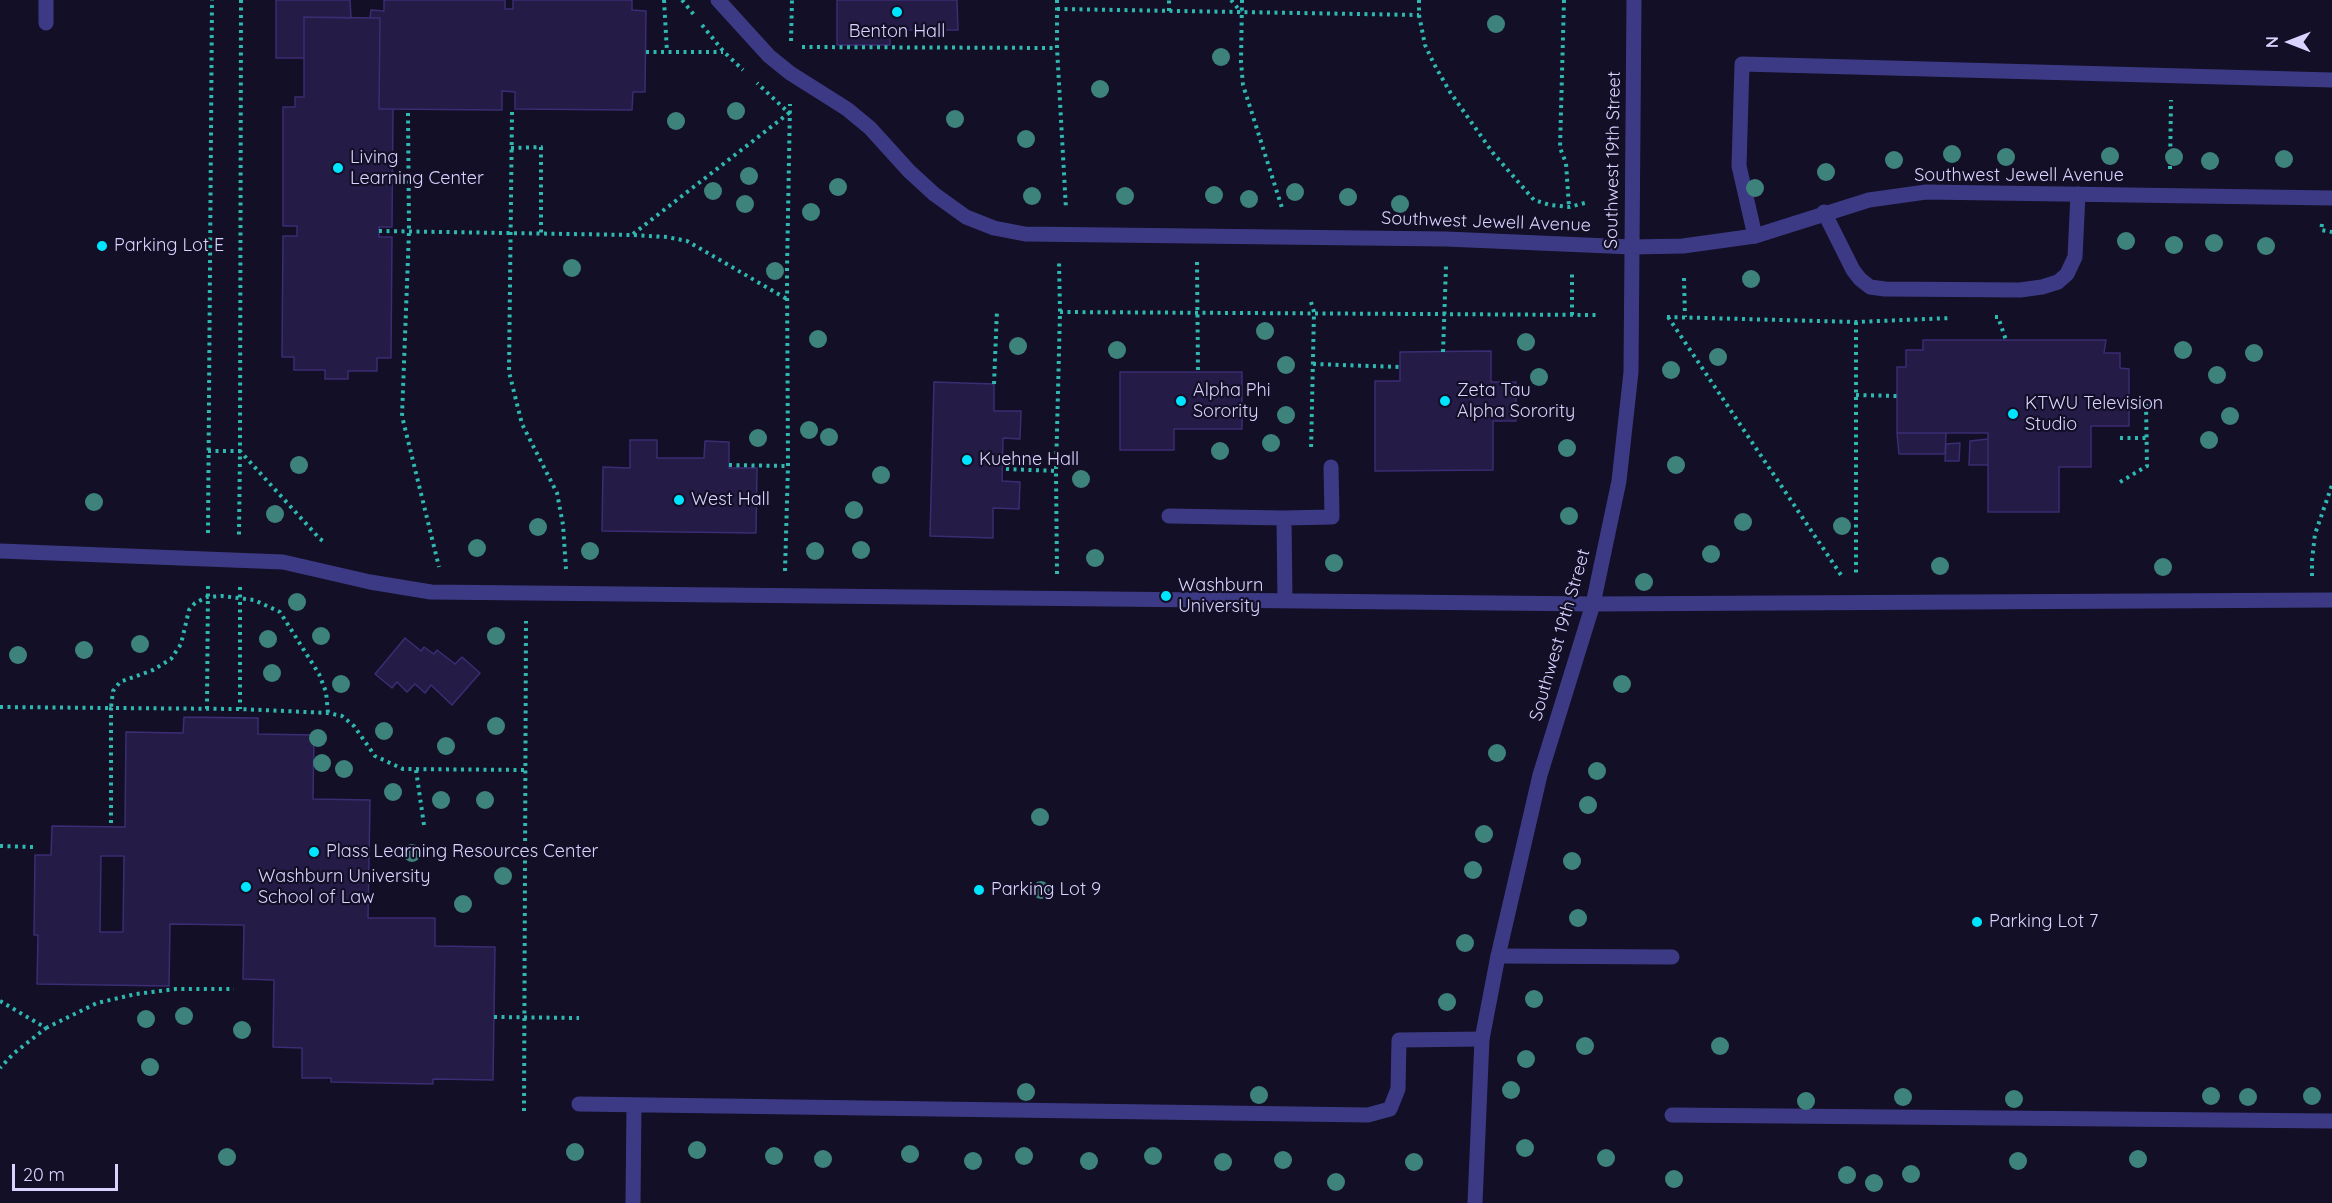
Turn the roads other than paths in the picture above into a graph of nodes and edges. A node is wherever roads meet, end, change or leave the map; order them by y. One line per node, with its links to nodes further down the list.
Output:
1 (46, 0): 4 (street)
2 (718, 0): 10 (street, Southwest Jewell Avenue)
3 (1634, 0): 10 (street, Southwest 19th Street)
4 (46, 23)
5 (2332, 80): 9 (street)
6 (2078, 194): 7 (street, Southwest Jewell Avenue); 8 (street, Southwest Jewell Avenue); 8 (street)
7 (2332, 198)
8 (1824, 212): 9 (street, Southwest Jewell Avenue)
9 (1755, 236): 10 (street, Southwest Jewell Avenue)
10 (1632, 247): 17 (street, Southwest 19th Street)
11 (1331, 467): 13 (street)
12 (1168, 516): 13 (street)
13 (1284, 518): 16 (street)
14 (0, 551): 16 (street)
15 (2332, 600): 17 (street)
16 (1284, 601): 17 (street)
17 (1593, 604): 18 (street, Southwest 19th Street)
18 (1498, 956): 19 (street); 20 (street, Southwest 19th Street)
19 (1672, 957)
20 (1482, 1039): 22 (street); 26 (street, Southwest 19th Street)
21 (579, 1104): 22 (street)
22 (634, 1105): 25 (street)
23 (1672, 1115): 24 (street)
24 (2332, 1121)
25 (633, 1203)
26 (1475, 1203)

